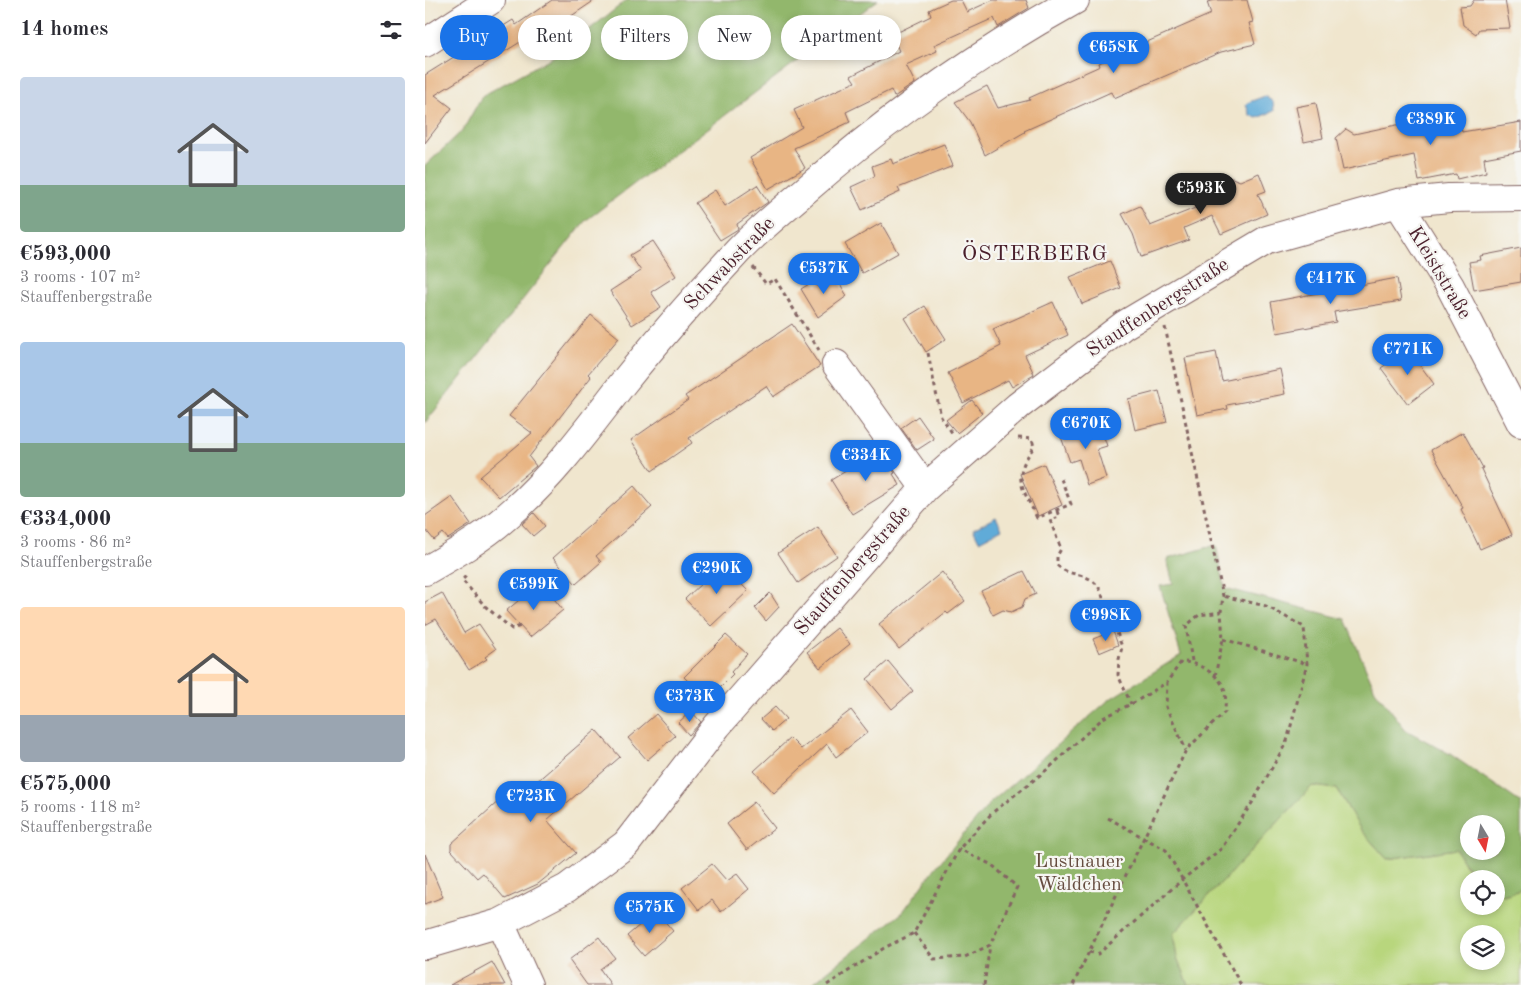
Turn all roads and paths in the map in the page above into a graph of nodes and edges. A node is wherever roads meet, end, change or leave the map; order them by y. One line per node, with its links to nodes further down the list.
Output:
1 (491, 0): 3 (street)
2 (1075, 0): 16 (street, Schwabstraße)
3 (425, 43)
4 (1521, 196): 5 (street, Stauffenbergstraße)
5 (1397, 203): 7 (street, Stauffenbergstraße); 10 (street, Kleiststraße)
6 (766, 284): 9 (path)
7 (1159, 302): 12 (street, Stauffenbergstraße); 18 (path)
8 (928, 353): 12 (path)
9 (830, 361): 14 (street)
10 (1521, 423)
11 (1010, 433): 15 (path)
12 (965, 451): 14 (street, Stauffenbergstraße)
13 (1061, 479): 15 (path)
14 (925, 488): 32 (street, Stauffenbergstraße)
15 (1057, 511): 26 (path)
16 (425, 572)
17 (464, 578): 20 (path)
18 (1223, 596): 19 (path); 23 (path)
19 (1221, 612): 21 (path); 22 (path)
20 (521, 626)
21 (1223, 640): 23 (path); 24 (path)
22 (1192, 661): 24 (path); 25 (path)
23 (1307, 664): 31 (path)
24 (1215, 676): 27 (path)
25 (1167, 682): 26 (path); 27 (path)
26 (1131, 704): 30 (path)
27 (1186, 750): 29 (path)
28 (1107, 818): 29 (path)
29 (1144, 837): 31 (path); 36 (path)
30 (959, 849): 33 (path); 35 (path)
31 (1183, 879): 36 (path); 41 (path)
32 (500, 923): 34 (street, Stauffenbergstraße); 37 (street)
33 (914, 933): 35 (path); 38 (path)
34 (425, 945)
35 (990, 945): 39 (path)
36 (1089, 952): 40 (path)
37 (528, 985)
38 (827, 985)
39 (984, 985)
40 (1073, 985)
41 (1241, 985)

